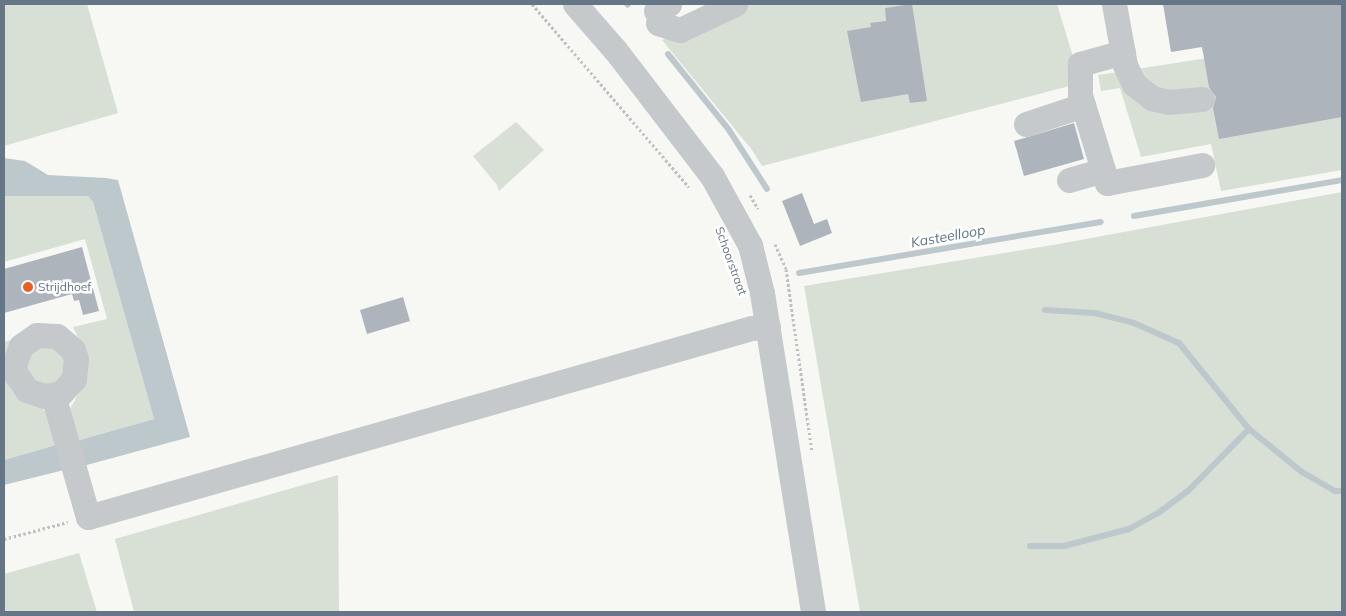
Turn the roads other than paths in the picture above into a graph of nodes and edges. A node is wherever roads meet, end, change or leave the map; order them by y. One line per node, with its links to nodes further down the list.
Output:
1 (575, 4): 12 (street, Schoorstraat)
2 (735, 4): 4 (street)
3 (1114, 4): 5 (street)
4 (661, 13)
5 (1123, 52): 6 (street); 7 (street)
6 (1202, 99)
7 (1083, 106): 8 (street); 10 (street)
8 (1026, 124)
9 (1202, 165): 10 (street)
10 (1103, 170): 11 (street)
11 (1069, 180)
12 (768, 327): 13 (street); 14 (street, Schoorstraat)
13 (53, 395)
14 (813, 612)

